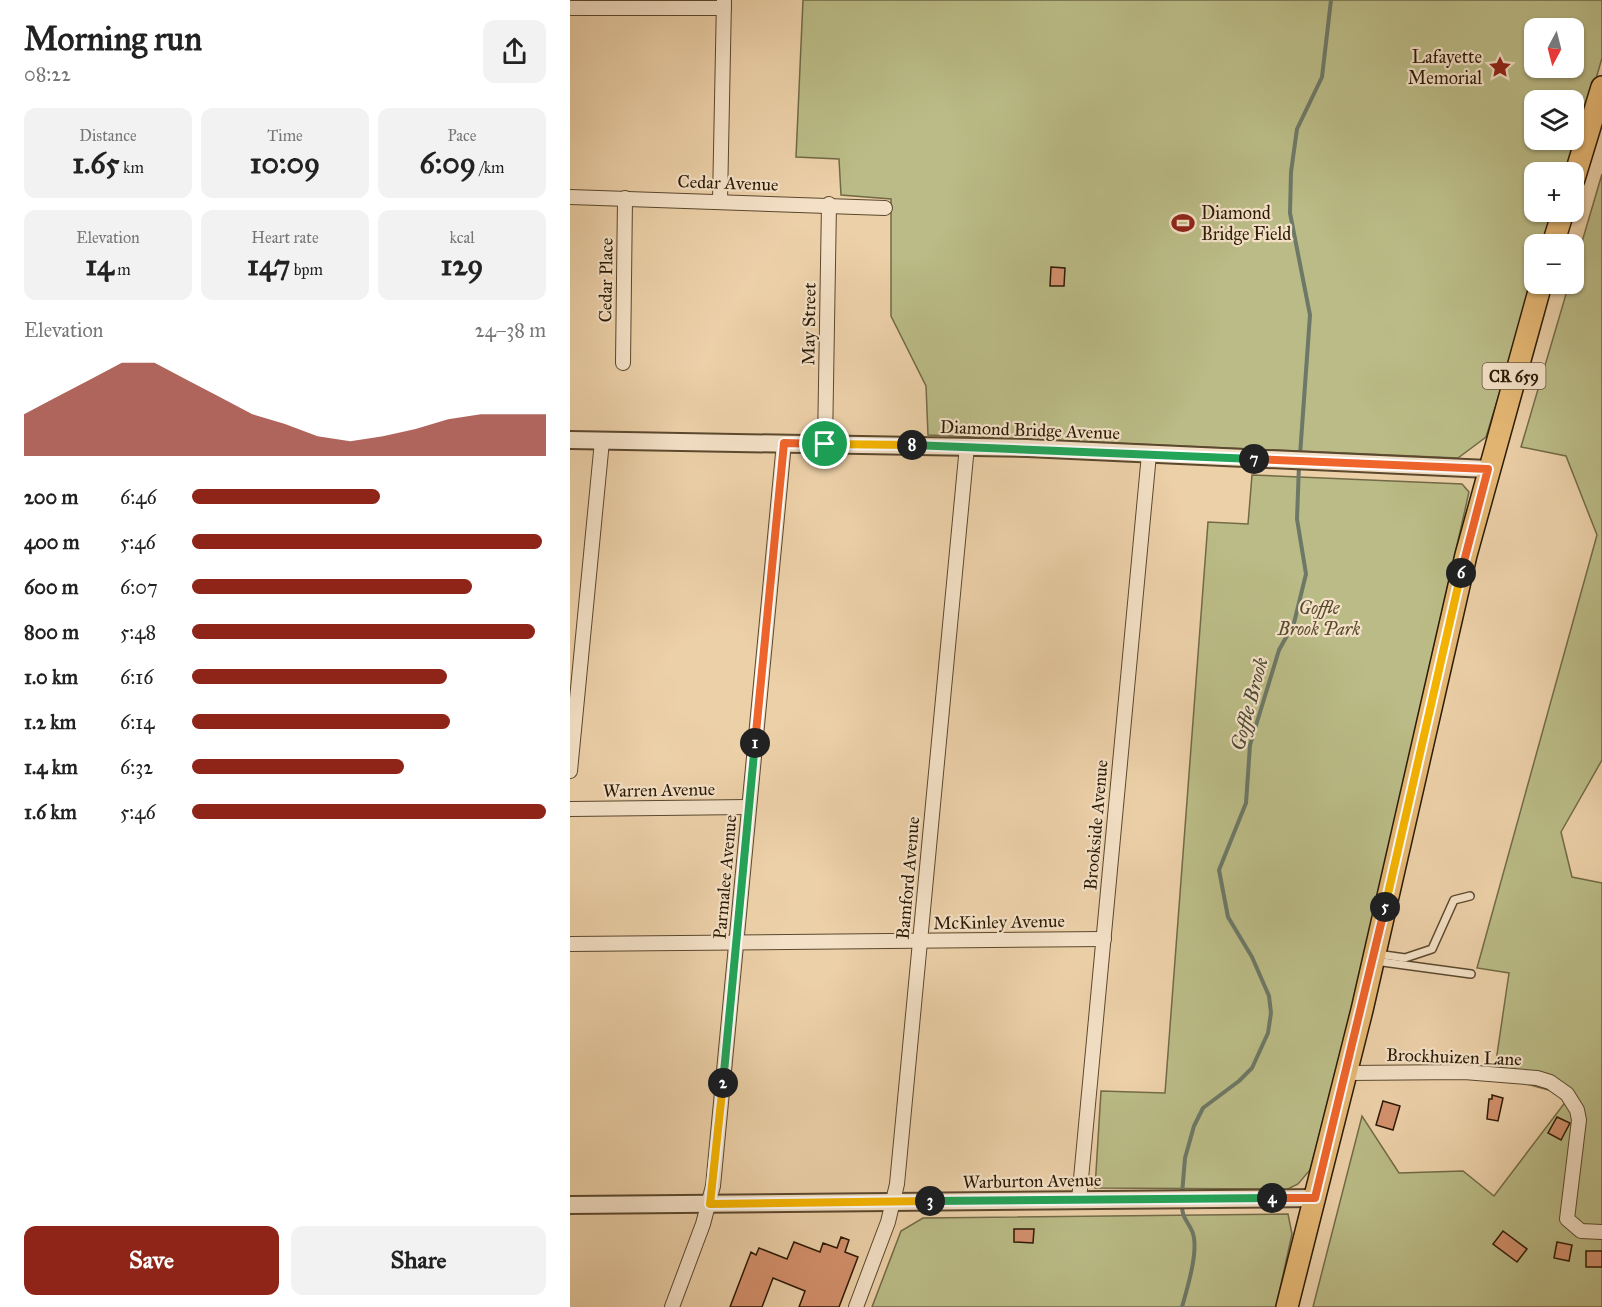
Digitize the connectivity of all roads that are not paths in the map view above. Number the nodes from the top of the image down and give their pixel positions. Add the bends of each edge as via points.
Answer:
1 (724, 4) edge
2 (570, 8) edge
3 (1602, 87) edge
4 (1579, 162) edge
5 (570, 197) edge
6 (625, 198) junction
7 (720, 201) junction
8 (829, 204) junction
9 (885, 208) dead end
10 (1538, 294) edge
11 (623, 363) dead end
12 (570, 440) edge
13 (602, 441) junction
14 (784, 443) junction
15 (825, 444) junction
16 (967, 446) junction
17 (1149, 454) junction
18 (1488, 469) junction
19 (570, 771) edge
20 (749, 807) junction
21 (570, 808) edge
22 (1470, 896) dead end
23 (1104, 939) junction
24 (920, 940) junction
25 (736, 942) junction
26 (570, 944) edge
27 (1374, 958) junction
28 (1471, 974) dead end
29 (1347, 1073) junction
30 (1315, 1198) junction
31 (1079, 1200) junction
32 (894, 1202) junction
33 (710, 1204) junction
34 (570, 1205) edge
35 (1602, 1232) edge
36 (672, 1307) edge
37 (856, 1307) edge
38 (1287, 1307) edge

1 - 2 street
1 - 7 street
3 - 4 main road
5 - 6 street, Cedar Avenue
6 - 7 street, Cedar Avenue
6 - 11 street, Cedar Place
7 - 8 street, Cedar Avenue
8 - 9 street, Cedar Avenue
8 - 15 street, May Street
10 - 18 main road, CR 659
12 - 13 street, Diamond Bridge Avenue
13 - 14 street, Diamond Bridge Avenue
13 - 19 street
14 - 15 street, Diamond Bridge Avenue
14 - 20 street, Parmalee Avenue
15 - 16 street, Diamond Bridge Avenue
16 - 17 street, Diamond Bridge Avenue
16 - 24 street, Bamford Avenue
17 - 18 street, Diamond Bridge Avenue
17 - 23 street, Brookside Avenue
18 - 27 main road, CR 659
20 - 21 street, Warren Avenue
20 - 25 street, Parmalee Avenue
22 - 27 lane via 1454,900 1432,949 1405,958
23 - 24 street, McKinley Avenue
23 - 31 street, Brookside Avenue
24 - 25 street, McKinley Avenue
24 - 32 street, Bamford Avenue
25 - 26 street, McKinley Avenue
25 - 33 street, Parmalee Avenue
27 - 28 lane
27 - 29 main road, CR 659
29 - 30 main road, CR 659
29 - 35 street, Brockhuizen Lane via 1464,1072 1550,1082 1573,1100 1577,1110 1567,1219 1581,1231
30 - 31 street, Warburton Avenue
30 - 38 main road, CR 659
31 - 32 street, Warburton Avenue
32 - 33 street, Warburton Avenue
32 - 37 street, Bamford Avenue
33 - 34 street, Warburton Avenue
33 - 36 street, Parmalee Avenue

